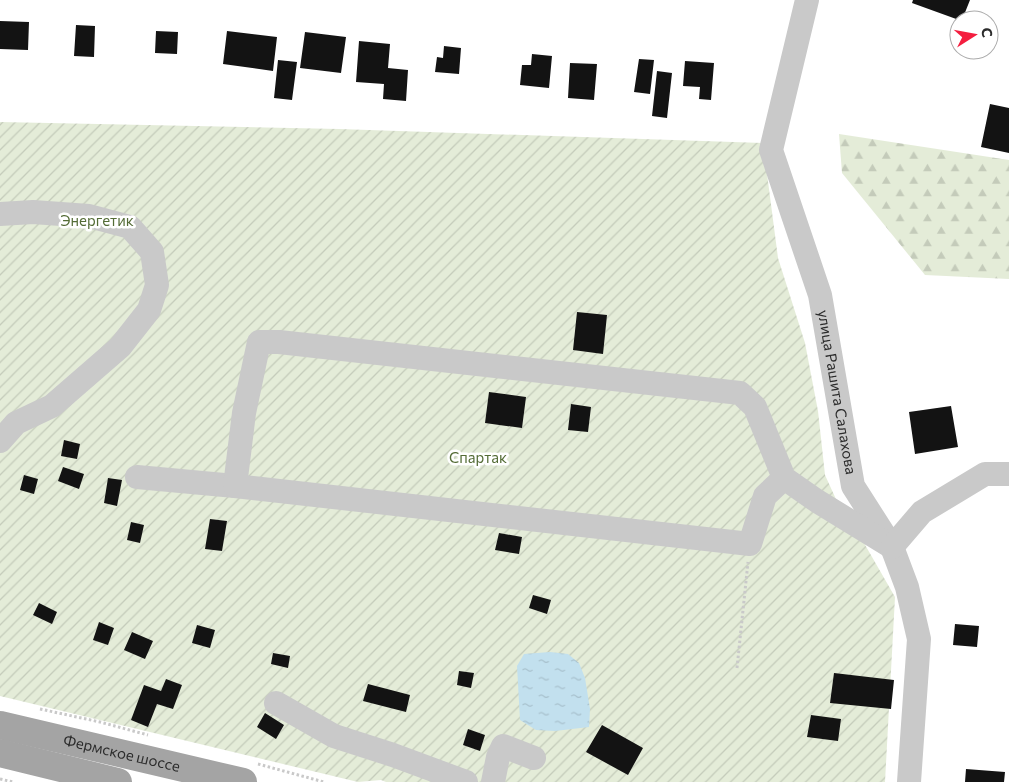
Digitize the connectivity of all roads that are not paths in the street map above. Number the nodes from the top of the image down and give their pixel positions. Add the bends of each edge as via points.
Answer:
1 (807, 0) edge
2 (0, 214) edge
3 (0, 441) edge
4 (1009, 474) edge
5 (137, 477) dead end
6 (784, 478) junction
7 (235, 486) junction
8 (892, 547) junction
9 (276, 703) dead end
10 (0, 725) edge
11 (0, 753) edge
12 (534, 758) dead end
13 (118, 782) edge
14 (243, 782) edge
15 (466, 782) edge
16 (493, 782) edge
17 (909, 782) edge

1 - 8 street, улица Рашита Салахова via 771,150 820,295 853,486
2 - 3 street via 33,212 89,216 130,227 152,252 157,285 149,310 120,347 52,406 16,423
4 - 8 street via 985,474 922,512
5 - 7 street
6 - 7 street via 765,496 750,544
6 - 7 street via 755,407 740,393 259,342 244,413
6 - 8 street
8 - 17 street, улица Рашита Салахова via 907,587 919,639
9 - 15 street via 334,736
10 - 14 main road, Фермское шоссе
11 - 13 main road, Фермское шоссе
12 - 16 street via 503,746

